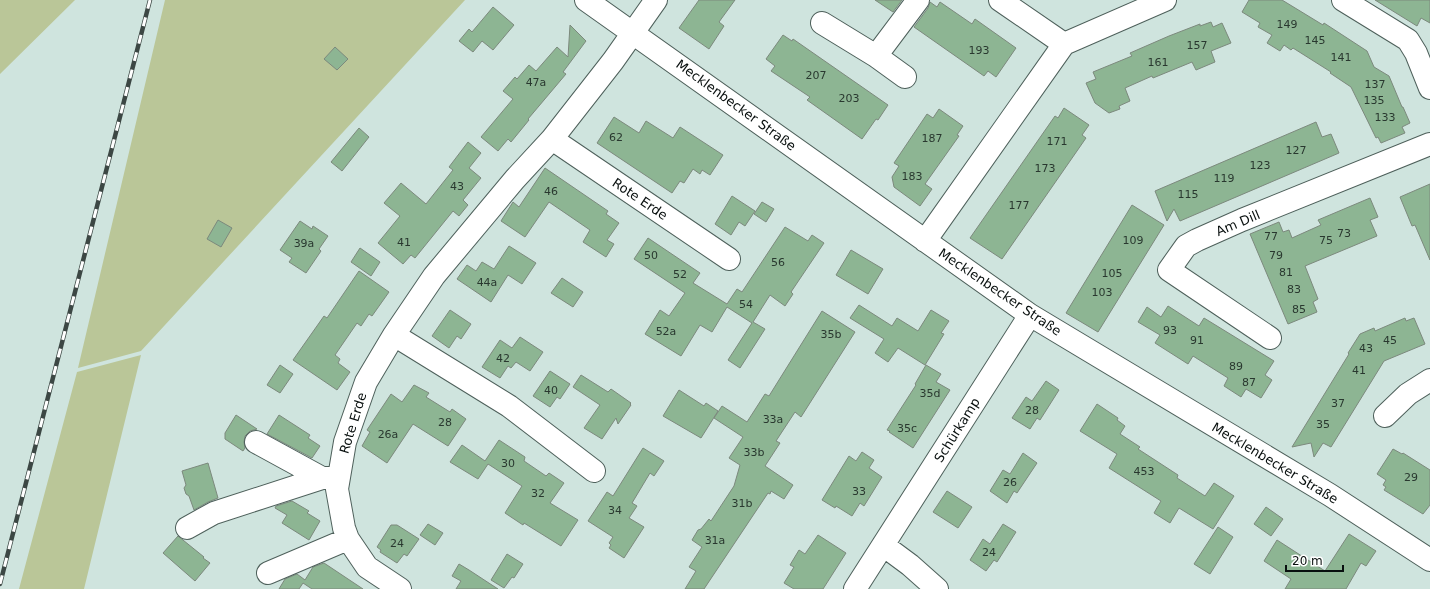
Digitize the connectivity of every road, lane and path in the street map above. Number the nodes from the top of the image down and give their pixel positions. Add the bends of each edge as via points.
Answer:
1 (586, 0) edge
2 (656, 0) edge
3 (918, 0) edge
4 (1000, 0) edge
5 (1165, 0) edge
6 (1343, 0) edge
7 (822, 23) dead end
8 (633, 32) junction
9 (1064, 44) junction
10 (1423, 50) edge
11 (876, 56) junction
12 (905, 77) dead end
13 (1430, 88) edge
14 (552, 139) junction
15 (1430, 144) edge
16 (925, 241) junction
17 (729, 259) dead end
18 (1030, 315) junction
19 (394, 335) junction
20 (1270, 338) dead end
21 (1430, 380) edge
22 (1385, 416) dead end
23 (256, 442) dead end
24 (594, 471) dead end
25 (330, 478) junction
26 (187, 528) dead end
27 (348, 538) junction
28 (883, 545) junction
29 (1430, 560) edge
30 (268, 573) dead end
31 (400, 589) edge
32 (856, 589) edge
33 (937, 589) edge

1 - 8 street, Mecklenbecker Straße
2 - 8 street
3 - 11 street
4 - 9 street
5 - 9 street
6 - 10 street
7 - 11 street
8 - 14 street, Rote Erde
8 - 16 street, Mecklenbecker Straße
9 - 16 street
10 - 13 street
11 - 12 street
14 - 17 street, Rote Erde
14 - 19 street, Rote Erde via 434,276
15 - 20 street, Am Dill via 1242,220 1186,246 1169,270
16 - 18 street, Mecklenbecker Straße
18 - 28 street, Schürkamp
18 - 29 street, Mecklenbecker Straße via 1330,495
19 - 24 street via 509,406
19 - 25 street, Rote Erde via 366,382
21 - 22 street via 1408,394
23 - 25 street
25 - 26 street via 214,513
25 - 27 street, Rote Erde via 337,489
27 - 30 street
27 - 31 street, Rote Erde via 367,567
28 - 32 street, Schürkamp
28 - 33 street

